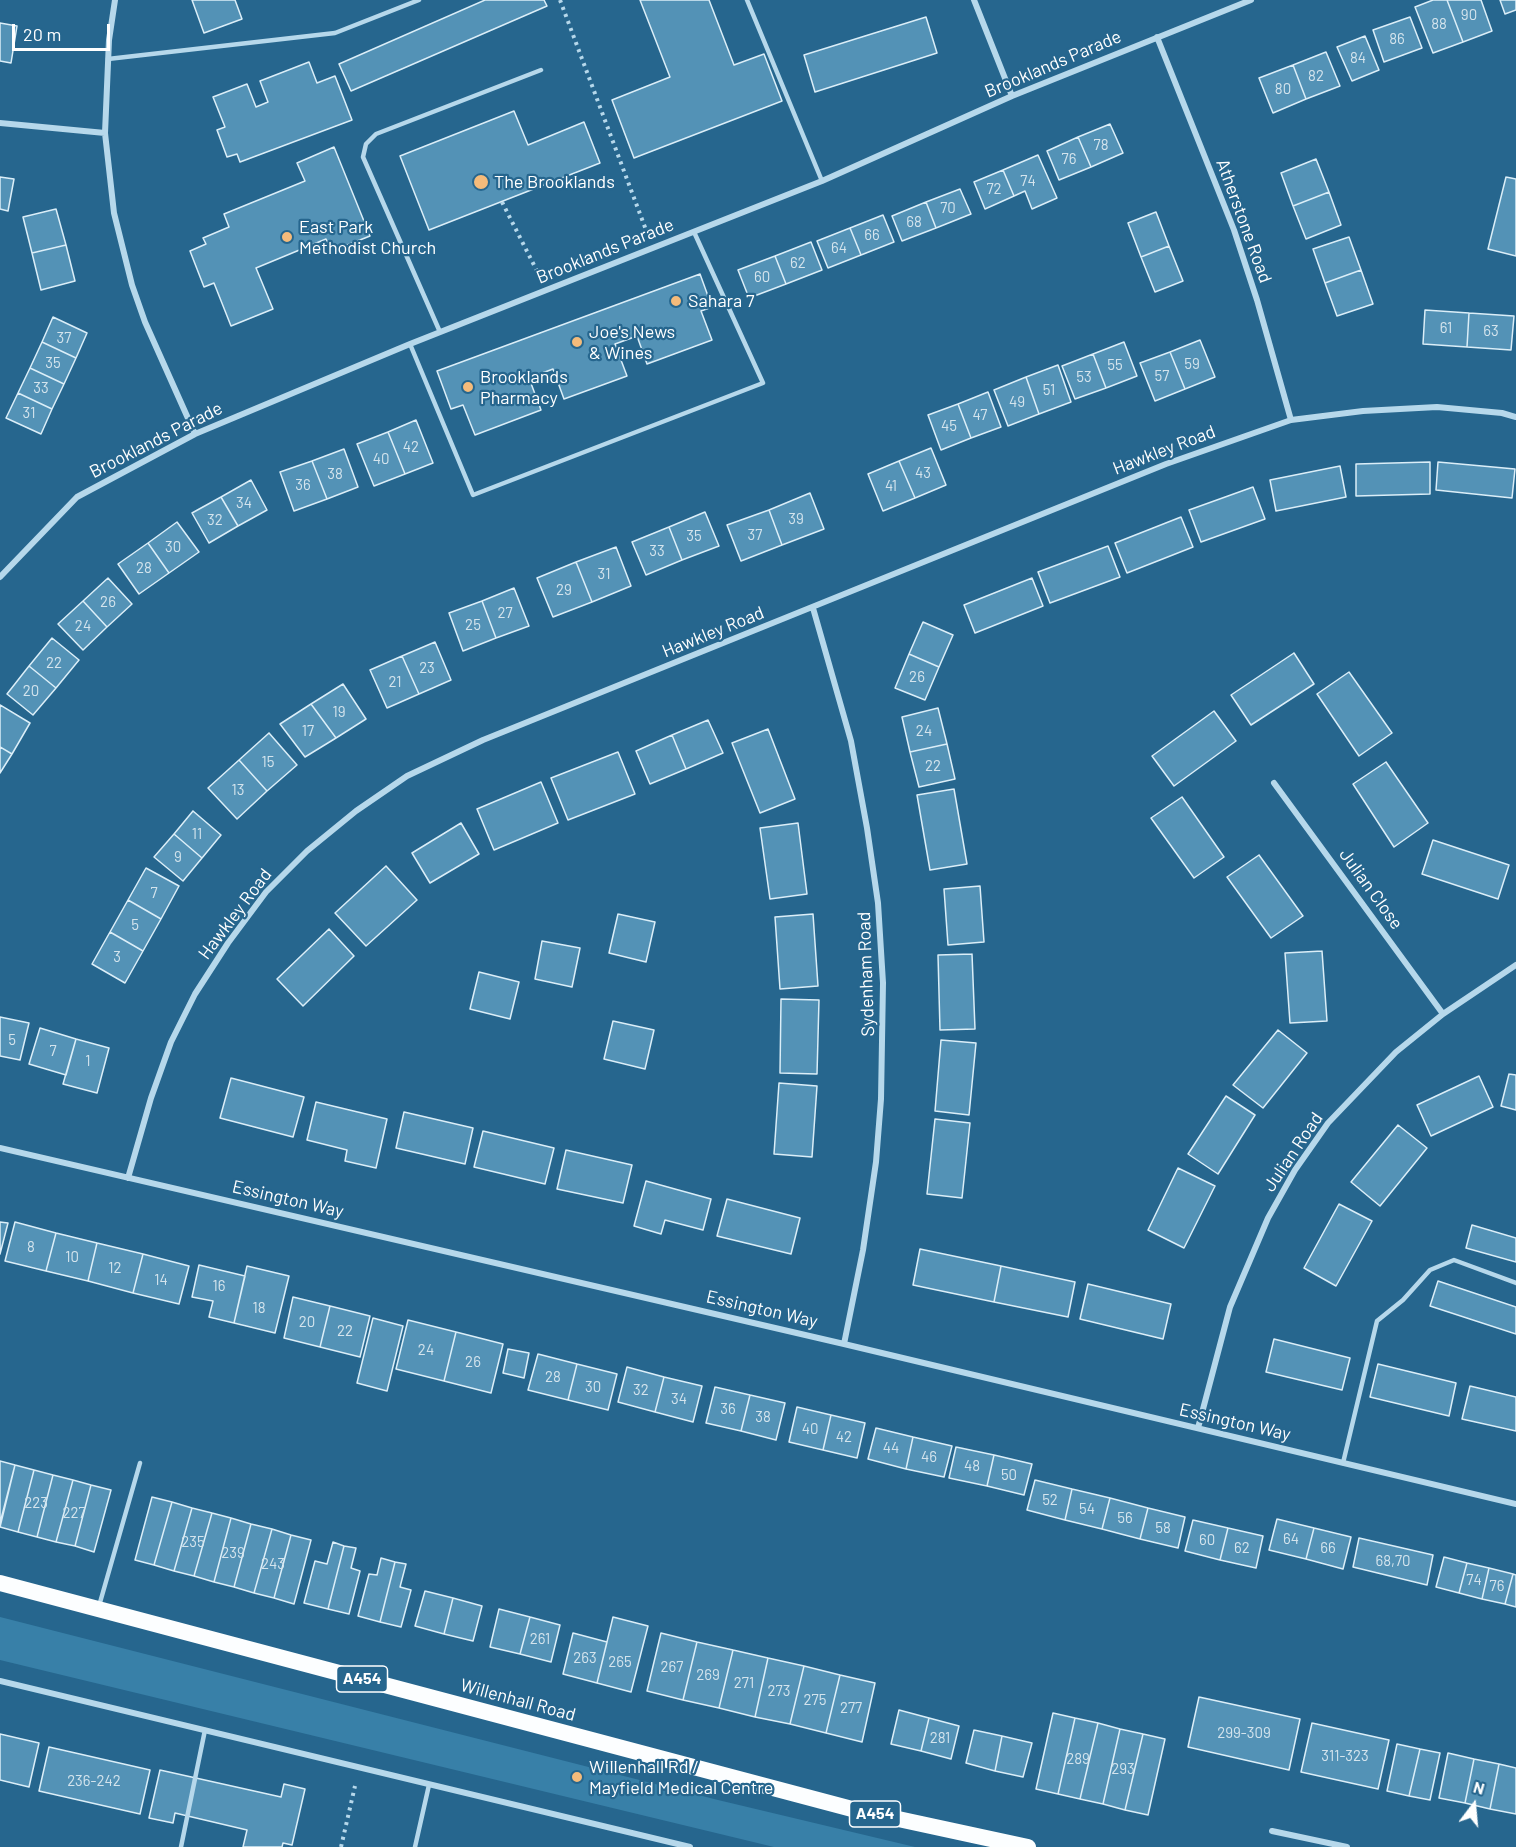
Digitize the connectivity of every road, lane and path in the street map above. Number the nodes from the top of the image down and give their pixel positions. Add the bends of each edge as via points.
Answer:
1 (115, 0) edge
2 (419, 0) edge
3 (560, 0) edge
4 (747, 0) edge
5 (974, 0) edge
6 (1251, 0) edge
7 (1157, 37) junction
8 (108, 59) junction
9 (541, 70) dead end
10 (1012, 96) junction
11 (0, 123) edge
12 (105, 133) junction
13 (822, 181) junction
14 (502, 202) dead end
15 (694, 232) junction
16 (653, 248) junction
17 (546, 290) junction
18 (440, 332) junction
19 (410, 344) junction
20 (1516, 417) edge
21 (1291, 420) junction
22 (195, 434) junction
23 (0, 577) edge
24 (813, 608) junction
25 (1274, 783) dead end
26 (1516, 964) edge
27 (1443, 1014) junction
28 (0, 1148) edge
29 (128, 1178) junction
30 (1516, 1283) edge
31 (844, 1344) junction
32 (1198, 1428) junction
33 (140, 1463) dead end
34 (1344, 1463) junction
35 (1516, 1504) edge
36 (0, 1583) edge
37 (99, 1609) junction
38 (0, 1681) edge
39 (205, 1730) junction
40 (359, 1768) junction
41 (429, 1785) junction
42 (1272, 1831) dead end
43 (181, 1847) edge
44 (341, 1847) edge
45 (415, 1847) edge
46 (690, 1847) edge
47 (1028, 1847) edge
48 (1347, 1847) edge

1 - 8 street
2 - 8 lane via 335,33
3 - 16 path
4 - 13 lane
5 - 10 street
6 - 7 street, Brooklands Parade
7 - 10 street, Brooklands Parade
7 - 21 street, Atherstone Road via 1234,230
8 - 12 street
9 - 18 lane via 376,134 366,144 363,157
10 - 13 street, Brooklands Parade
11 - 12 street
12 - 22 street via 114,213 132,285
13 - 15 street, Brooklands Parade
14 - 17 path
15 - 16 street, Brooklands Parade
15 - 19 lane via 763,383 473,495
16 - 17 street, Brooklands Parade
17 - 18 street, Brooklands Parade
18 - 19 street, Brooklands Parade
19 - 22 street, Brooklands Parade
20 - 21 street, Hawkley Road via 1437,407
21 - 24 street, Hawkley Road via 1166,464
22 - 23 street, Brooklands Parade via 77,497
24 - 29 street, Hawkley Road via 483,740 407,776 307,851 266,892 195,994 171,1042
24 - 31 street, Sydenham Road via 851,741 878,903 883,983 883,1066 876,1162
25 - 27 street, Julian Close
26 - 27 street, Julian Road
27 - 32 street, Julian Road via 1396,1052 1362,1087 1328,1123 1295,1170 1268,1218 1230,1307
28 - 29 street, Essington Way
29 - 31 street, Essington Way
30 - 34 lane via 1454,1260 1430,1270 1377,1321
31 - 32 street, Essington Way
32 - 34 street, Essington Way
33 - 37 lane
34 - 35 street, Essington Way
36 - 37 highway, Willenhall Road / A454
37 - 47 highway, Willenhall Road / A454 via 852,1809
38 - 39 street
39 - 40 street
39 - 43 lane
40 - 41 street
40 - 44 path
41 - 45 lane
41 - 46 street
42 - 48 street

